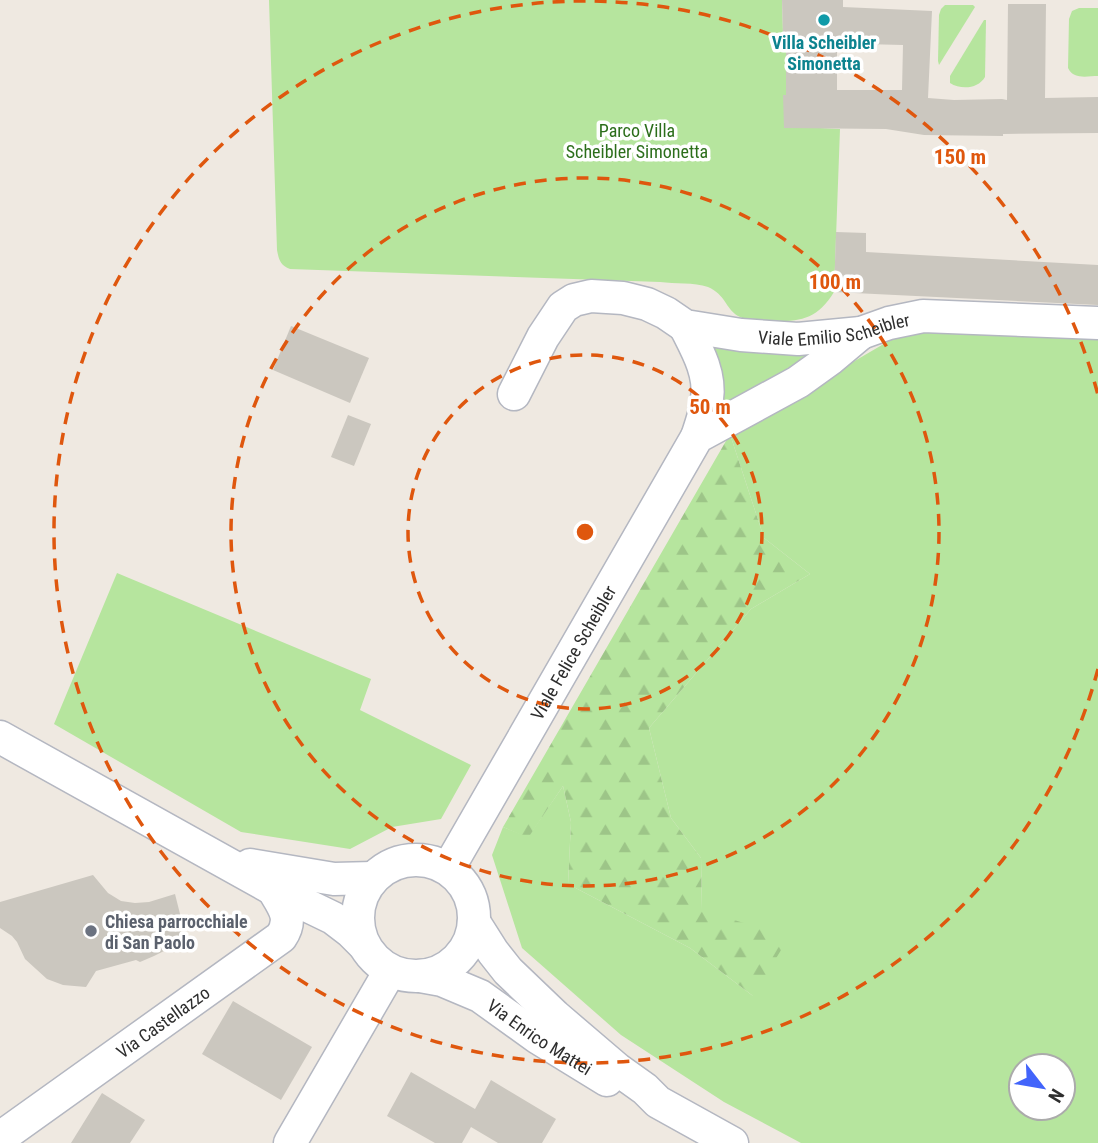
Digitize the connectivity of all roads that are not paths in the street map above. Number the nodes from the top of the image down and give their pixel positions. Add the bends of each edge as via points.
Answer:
1 (1098, 323) edge
2 (685, 326) junction
3 (861, 333) junction
4 (514, 394) dead end
5 (697, 437) junction
6 (0, 737) edge
7 (222, 861) junction
8 (448, 869) junction
9 (373, 878) junction
10 (273, 889) junction
11 (474, 922) junction
12 (364, 945) junction
13 (405, 974) junction
14 (658, 1102) junction
15 (0, 1138) edge
16 (290, 1143) edge
17 (732, 1143) edge

1 - 3 street, Viale Emilio Scheibler via 923,316
2 - 3 street, Viale Emilio Scheibler via 798,339
2 - 4 street, Viale Emilio Scheibler via 647,304 623,298 574,300 563,307 542,337
2 - 5 street, Viale Felice Scheibler via 699,352 708,398
3 - 5 street via 798,382
5 - 8 street, Viale Felice Scheibler
6 - 7 street
7 - 9 street via 325,878
7 - 10 street
8 - 9 street via 409,860 383,868
8 - 11 street via 469,892
9 - 12 street via 358,911
10 - 12 street via 333,918
10 - 15 street, Via Castellazzo via 287,915 281,937
11 - 13 street via 471,938 454,963 445,969
11 - 14 street, Via Enrico Mattei via 508,971
12 - 13 street via 374,959
13 - 14 street, Via Enrico Mattei via 442,980 480,996 609,1082
13 - 16 street
14 - 17 street, Via Enrico Mattei

